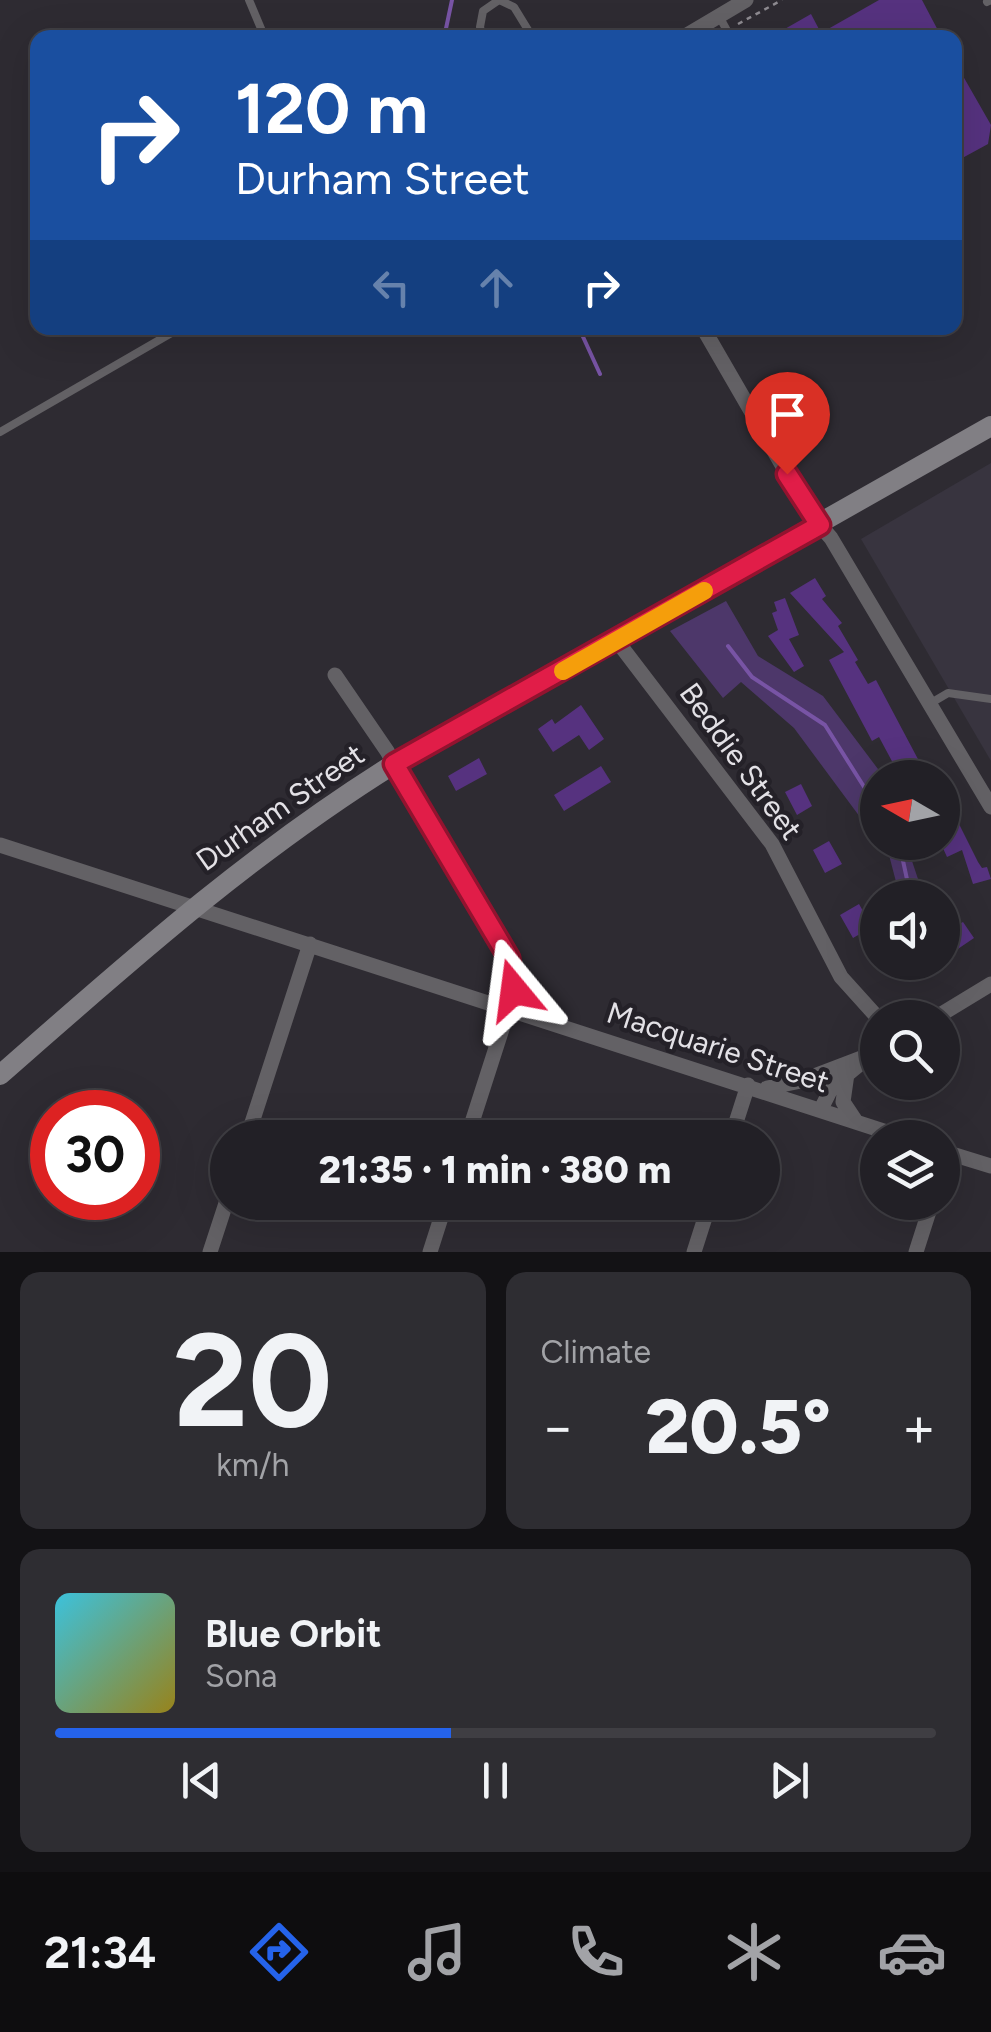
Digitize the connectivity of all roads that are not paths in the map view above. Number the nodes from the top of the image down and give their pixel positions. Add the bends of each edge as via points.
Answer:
1 (249, 0) edge
2 (746, 0) edge
3 (726, 28) edge
4 (262, 30) edge
5 (481, 30) edge
6 (528, 30) edge
7 (168, 335) edge
8 (706, 335) edge
9 (991, 426) edge
10 (0, 432) edge
11 (820, 525) junction
12 (617, 641) junction
13 (335, 676) dead end
14 (991, 698) edge
15 (931, 702) junction
16 (394, 764) junction
17 (991, 806) edge
18 (0, 845) edge
19 (193, 906) junction
20 (310, 944) junction
21 (991, 984) edge
22 (862, 1000) edge
23 (960, 1003) edge
24 (509, 1008) junction
25 (860, 1059) edge
26 (860, 1065) edge
27 (824, 1073) junction
28 (848, 1074) junction
29 (0, 1075) edge
30 (752, 1087) junction
31 (814, 1107) junction
32 (253, 1120) edge
33 (473, 1120) edge
34 (738, 1120) edge
35 (856, 1121) junction
36 (860, 1122) edge
37 (960, 1156) edge
38 (991, 1166) edge
39 (220, 1220) edge
40 (440, 1220) edge
41 (704, 1220) edge
42 (926, 1220) edge
43 (210, 1252) edge
44 (430, 1252) edge
45 (694, 1252) edge
46 (916, 1252) edge

1 - 4 lane
2 - 3 street
5 - 6 lane via 482,11 499,0 514,7
7 - 10 lane
8 - 11 street
9 - 11 main road, Durham Street
11 - 12 main road, Durham Street
11 - 15 street
12 - 16 main road, Durham Street
12 - 22 street, Beddie Street via 772,844 841,977
13 - 16 street
14 - 15 lane via 948,694
15 - 17 street
16 - 19 main road, Durham Street via 320,810
16 - 24 street via 509,958 515,984
18 - 19 street, Macquarie Street
19 - 20 street, Macquarie Street
19 - 29 main road, Durham Street
20 - 24 street, Macquarie Street
20 - 32 street
21 - 23 street
24 - 30 street, Macquarie Street
24 - 33 street
25 - 27 street
26 - 28 street
27 - 30 street via 787,1086
27 - 31 street via 814,1086
28 - 31 street
28 - 35 street via 842,1102
30 - 31 street, Macquarie Street
30 - 34 street
31 - 35 street, Macquarie Street
35 - 36 street, Macquarie Street
37 - 38 street
39 - 43 street
40 - 44 street
41 - 45 street
42 - 46 street

